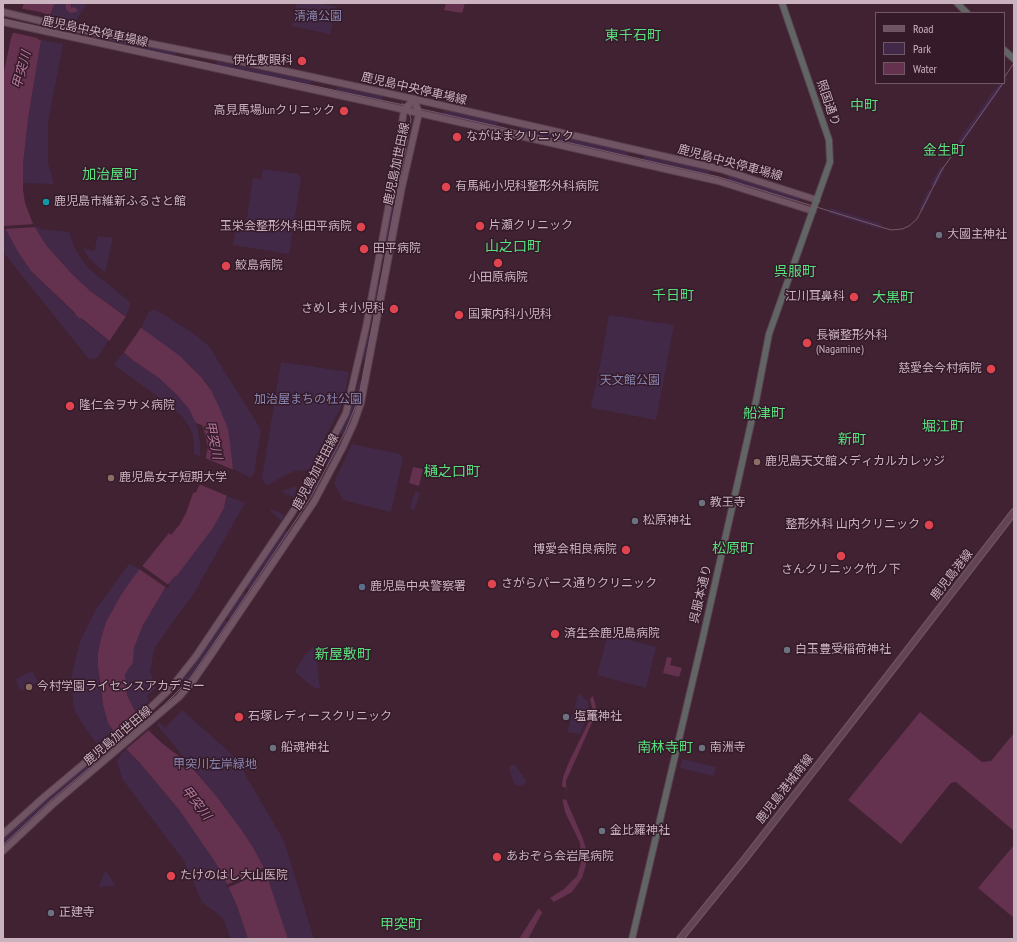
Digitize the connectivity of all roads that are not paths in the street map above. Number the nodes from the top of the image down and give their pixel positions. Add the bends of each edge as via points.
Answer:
1 (782, 3) edge
2 (957, 3) edge
3 (3, 12) edge
4 (966, 12) edge
5 (3, 22) edge
6 (1005, 51) edge
7 (1014, 59) edge
8 (414, 99) junction
9 (404, 110) junction
10 (419, 113) junction
11 (817, 200) junction
12 (813, 211) junction
13 (1014, 512) edge
14 (906, 652) joint
15 (3, 834) edge
16 (3, 851) edge
17 (632, 939) edge
18 (680, 939) edge

1 - 11 highway, 照国通り via 829,140 830,162
2 - 4 highway
3 - 8 main road, 鹿児島中央停車場線
5 - 9 main road, 鹿児島中央停車場線
6 - 7 highway
8 - 9 main road, 鹿児島加世田線
8 - 10 main road, 鹿児島加世田線
8 - 11 main road, 鹿児島中央停車場線 via 720,169
9 - 10 main road, 鹿児島中央停車場線
9 - 15 main road, 鹿児島加世田線 via 391,193 355,378 346,413 315,472 292,513 189,666 170,689
10 - 12 main road, 鹿児島中央停車場線 via 718,181
10 - 16 main road, 鹿児島加世田線 via 361,403 354,423 325,481 295,531 179,698 52,805
11 - 12 highway, 照国通り
12 - 17 highway, 呉服本通り via 769,334 701,645
13 - 14 main road, 鹿児島港線
14 - 18 main road, 鹿児島港城南線

